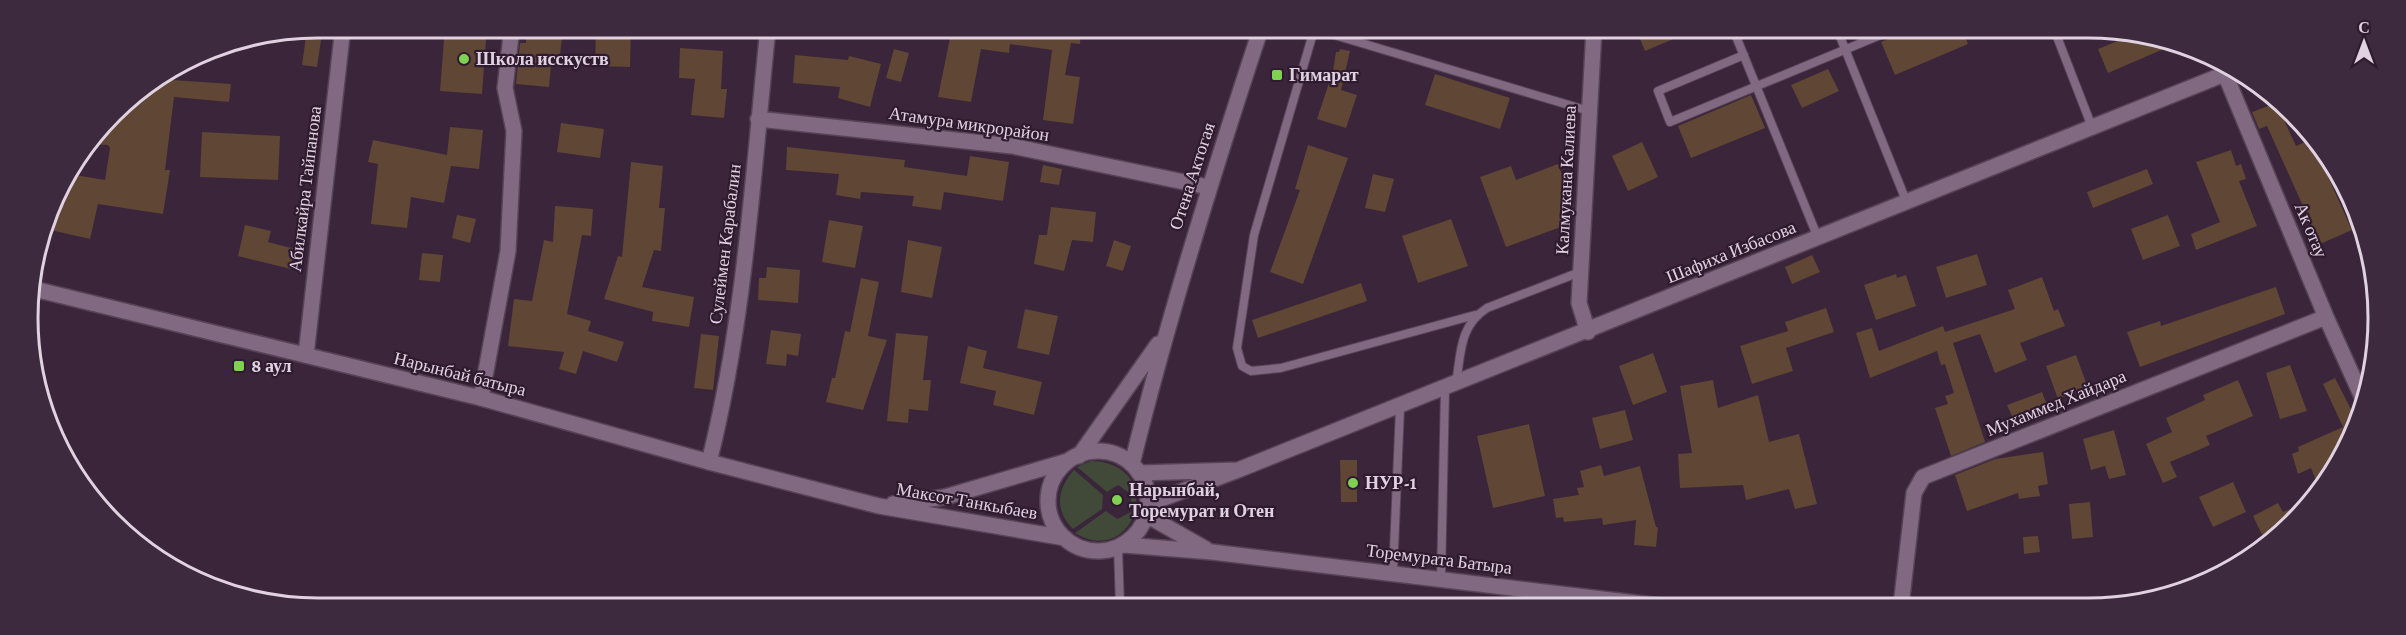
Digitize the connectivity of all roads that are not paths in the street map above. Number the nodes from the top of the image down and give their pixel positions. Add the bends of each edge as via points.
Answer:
1 (342, 38) edge
2 (511, 38) edge
3 (767, 38) edge
4 (1258, 38) edge
5 (1309, 38) edge
6 (1342, 38) edge
7 (1593, 38) edge
8 (1737, 38) edge
9 (1841, 38) edge
10 (1874, 38) edge
11 (2057, 38) edge
12 (1846, 50) junction
13 (1744, 55) junction
14 (2225, 73) edge
15 (2234, 79) edge
16 (1757, 87) junction
17 (1589, 111) junction
18 (758, 119) junction
19 (2092, 127) junction
20 (1208, 187) junction
21 (1907, 203) junction
22 (1818, 237) junction
23 (1581, 272) junction
24 (39, 290) edge
25 (1475, 315) junction
26 (2326, 317) junction
27 (1588, 332) junction
28 (1164, 336) junction
29 (306, 356) junction
30 (1450, 387) junction
31 (2359, 390) edge
32 (481, 398) junction
33 (1400, 408) junction
34 (1075, 458) junction
35 (709, 462) junction
36 (1135, 468) junction
37 (1238, 471) junction
38 (879, 506) junction
39 (1147, 510) junction
40 (1065, 538) junction
41 (1121, 546) junction
42 (1212, 552) junction
43 (1393, 573) junction
44 (1441, 579) junction
45 (1120, 598) edge
46 (1596, 598) edge
47 (1902, 598) edge

1 - 29 street, Абилкайра Тайпанова
2 - 32 street via 505,88 514,131 508,251
3 - 18 street, Сулеймен Карабалин
4 - 20 street, Отена Актогая
5 - 25 lane via 1254,235 1237,348 1242,366 1251,370 1281,368
6 - 17 lane
7 - 17 street, Калмукана Калиева
8 - 13 lane
9 - 12 lane
10 - 12 lane
11 - 19 lane
12 - 16 lane
12 - 21 lane
13 - 16 lane
13 - 16 lane via 1658,90 1670,122
14 - 19 street, Шафиха Избасова
15 - 26 street, Ак отау
16 - 22 lane
17 - 23 street, Калмукана Калиева
18 - 20 street, Атамура микрорайон via 1012,146
18 - 35 street, Сулеймен Карабалин via 727,388
19 - 21 street, Шафиха Избасова
20 - 28 street, Отена Актогая
21 - 22 street, Шафиха Избасова
22 - 27 street, Шафиха Избасова
23 - 25 lane
23 - 27 street, Калмукана Калиева via 1579,303
24 - 29 street, Нарынбай батыра
25 - 30 lane via 1468,323
26 - 31 street, Ак отау
26 - 47 street, Мухаммед Хайдара via 1923,477 1914,493
27 - 30 street, Шафиха Избасова
28 - 34 street, Отена Актогая
28 - 36 street, Отена Актогая
29 - 32 street, Нарынбай батыра
30 - 33 street, Шафиха Избасова
30 - 44 lane
32 - 35 street, Нарынбай батыра
33 - 37 street, Шафиха Избасова
33 - 43 lane
34 - 36 street via 1090,453 1112,454
34 - 38 street, Максот Танкыбаев via 945,497
34 - 40 street via 1055,477 1049,499 1053,520
35 - 38 street, Нарынбай батыра
36 - 37 street
36 - 39 street via 1148,493
37 - 39 street, Шафиха Избасова
38 - 40 street, Максот Танкыбаев
39 - 41 street via 1136,534
39 - 42 street
40 - 41 street via 1085,549 1102,551
41 - 42 street, Торемурата Батыра
41 - 45 lane
42 - 43 street, Торемурата Батыра
43 - 44 street, Торемурата Батыра
44 - 46 street, Торемурата Батыра

